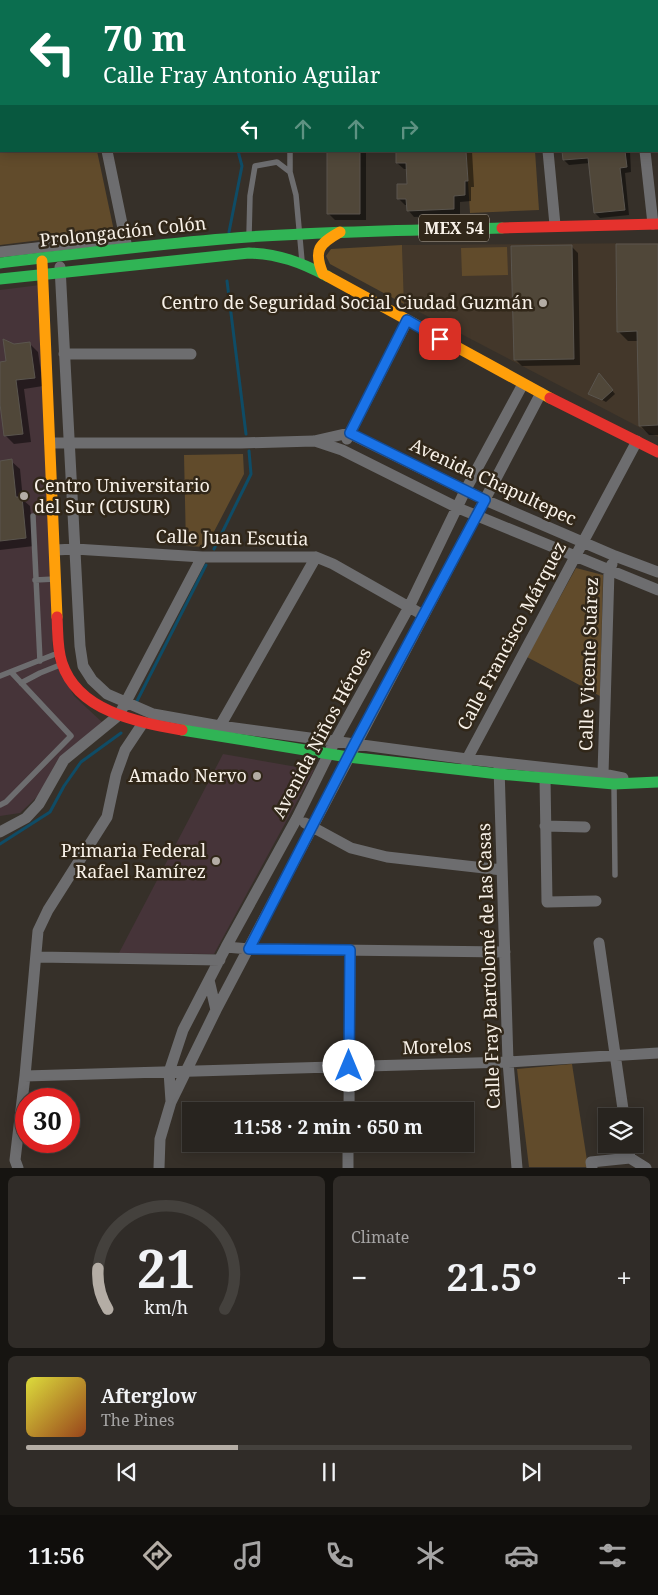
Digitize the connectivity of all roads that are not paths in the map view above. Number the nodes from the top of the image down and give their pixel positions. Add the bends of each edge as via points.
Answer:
1 (107, 152) edge
2 (290, 152) edge
3 (548, 152) edge
4 (645, 152) edge
5 (290, 172) junction
6 (656, 224) edge
7 (555, 225) junction
8 (341, 232) junction
9 (299, 234) junction
10 (249, 237) junction
11 (126, 242) junction
12 (0, 252) edge
13 (249, 253) junction
14 (60, 257) junction
15 (42, 258) junction
16 (0, 263) edge
17 (302, 263) junction
18 (129, 265) junction
19 (60, 272) junction
20 (43, 274) junction
21 (322, 274) junction
22 (0, 279) edge
23 (407, 320) junction
24 (64, 354) junction
25 (191, 354) dead end
26 (523, 384) junction
27 (541, 393) junction
28 (350, 433) junction
29 (314, 441) junction
30 (637, 441) junction
31 (68, 442) junction
32 (50, 443) junction
33 (342, 450) junction
34 (658, 452) edge
35 (465, 491) junction
36 (485, 500) junction
37 (458, 508) junction
38 (33, 516) dead end
39 (477, 517) junction
40 (582, 542) junction
41 (55, 550) junction
42 (75, 550) junction
43 (575, 556) junction
44 (615, 556) junction
45 (202, 557) junction
46 (316, 557) junction
47 (609, 571) junction
48 (658, 572) edge
49 (56, 579) junction
50 (35, 580) junction
51 (658, 590) edge
52 (409, 607) junction
53 (423, 615) junction
54 (60, 658) junction
55 (40, 661) junction
56 (12, 673) junction
57 (0, 676) edge
58 (22, 683) junction
59 (127, 703) junction
60 (120, 715) junction
61 (143, 722) junction
62 (219, 732) junction
63 (335, 741) junction
64 (355, 743) junction
65 (329, 753) junction
66 (348, 757) junction
67 (466, 765) junction
68 (499, 769) junction
69 (603, 774) junction
70 (545, 778) junction
71 (640, 782) junction
72 (658, 782) edge
73 (614, 784) junction
74 (0, 805) edge
75 (297, 818) junction
76 (545, 826) junction
77 (311, 827) junction
78 (585, 827) dead end
79 (0, 832) edge
80 (502, 870) junction
81 (616, 875) dead end
82 (596, 901) dead end
83 (599, 943) dead end
84 (226, 947) junction
85 (249, 949) junction
86 (350, 950) junction
87 (505, 952) junction
88 (37, 956) junction
89 (220, 960) junction
90 (209, 980) junction
91 (216, 1010) junction
92 (658, 1053) edge
93 (616, 1055) junction
94 (508, 1062) junction
95 (349, 1066) junction
96 (186, 1071) junction
97 (169, 1072) junction
98 (25, 1076) junction
99 (171, 1102) junction
100 (349, 1102) edge
101 (623, 1108) edge
102 (348, 1152) edge
103 (629, 1153) edge
104 (630, 1158) junction
105 (592, 1165) edge
106 (18, 1168) edge
107 (159, 1168) edge
108 (348, 1168) edge
109 (517, 1168) edge
110 (646, 1168) edge

1 - 11 street
2 - 5 lane
3 - 7 street
4 - 6 street
5 - 9 lane via 296,195
5 - 10 lane via 277,162 255,166
6 - 7 main road, MEX 54
7 - 8 main road, MEX 54
8 - 9 main road, MEX 54
8 - 21 main road via 324,241 318,249 316,257
9 - 10 main road, MEX 54
9 - 17 lane
10 - 11 main road, Prolongación Colón / MEX 54
10 - 13 lane
11 - 12 street, Prolongación Colón
11 - 14 main road, Prolongación Colón / MEX 54
11 - 18 street
13 - 17 main road, Prolongación Colón
13 - 18 main road, Prolongación Colón
14 - 15 main road, Prolongación Colón / MEX 54
14 - 19 street
15 - 16 main road, Prolongación Colón / MEX 54
15 - 20 main road
17 - 21 main road, Prolongación Colón
18 - 19 main road, Prolongación Colón
19 - 20 main road, Prolongación Colón
19 - 24 street
20 - 22 main road, Prolongación Colón
20 - 32 main road
21 - 23 main road, Prolongación Colón
23 - 26 main road, Prolongación Colón
23 - 28 street
24 - 25 street
24 - 31 street
26 - 27 main road, Prolongación Colón
26 - 35 street, Avenida Niños Héroes
27 - 30 main road, Prolongación Colón
27 - 36 street, Avenida Niños Héroes
28 - 29 street, Avenida Chapultepec
28 - 33 street
28 - 35 street, Avenida Chapultepec
29 - 31 street, Avenida Chapultepec
29 - 33 street, Avenida Chapultepec
30 - 34 main road, Prolongación Colón
30 - 40 street, Calle Francisco Márquez
31 - 32 street, Avenida Chapultepec
31 - 42 street
32 - 41 main road
33 - 37 street, Avenida Chapultepec
35 - 36 street, Avenida Chapultepec
35 - 37 street, Avenida Niños Héroes
36 - 39 street, Avenida Niños Héroes
36 - 40 street, Avenida Chapultepec
37 - 39 street, Avenida Chapultepec
37 - 52 street, Avenida Niños Héroes
38 - 50 lane
39 - 43 street, Avenida Chapultepec
39 - 53 street, Avenida Niños Héroes
40 - 43 street, Calle Francisco Márquez
40 - 44 street, Avenida Chapultepec
41 - 42 street, Calle Juan Escutia
41 - 49 main road
42 - 45 street, Calle Juan Escutia
42 - 59 street via 83,666 107,694
43 - 47 street, Avenida Chapultepec
43 - 67 street, Calle Francisco Márquez
44 - 47 street, Calle Vicente Suárez
44 - 48 street, Avenida Chapultepec
45 - 46 street, Calle Juan Escutia
45 - 59 street
46 - 52 street, Calle Juan Escutia
46 - 62 street
47 - 51 street, Avenida Chapultepec
47 - 69 street, Calle Vicente Suárez
49 - 50 lane
49 - 54 main road
50 - 55 lane
52 - 53 street, Calle Juan Escutia
52 - 63 street, Avenida Niños Héroes
53 - 64 street, Avenida Niños Héroes
54 - 55 lane
54 - 58 lane
54 - 60 main road via 69,679 80,691 99,706
55 - 56 lane
56 - 57 lane
56 - 58 lane
58 - 74 lane via 72,736
59 - 60 street
59 - 62 street via 153,714
60 - 61 main road
60 - 79 street via 64,760 39,804 26,818
61 - 62 main road
61 - 88 street via 122,758 107,817 38,931
62 - 63 street
62 - 65 main road
63 - 64 street
63 - 65 street, Avenida Niños Héroes
64 - 66 street, Avenida Niños Héroes
64 - 67 street
65 - 66 main road
65 - 75 street, Avenida Niños Héroes
66 - 67 main road
66 - 77 street, Avenida Niños Héroes
67 - 68 main road
68 - 69 street
68 - 70 main road
68 - 80 street, Calle Fray Bartolomé de las Casas
69 - 71 street
69 - 73 street
70 - 73 main road
70 - 76 street
71 - 72 main road
71 - 73 main road
73 - 81 lane
75 - 77 street
75 - 84 street, Avenida Niños Héroes
76 - 78 street
76 - 82 street via 547,902
77 - 80 street via 351,848 387,857
77 - 85 street, Avenida Niños Héroes
80 - 87 street, Calle Fray Bartolomé de las Casas
83 - 93 street
84 - 85 street
84 - 89 street, Avenida Niños Héroes
85 - 86 street
85 - 91 street, Avenida Niños Héroes
86 - 87 street
86 - 95 street
87 - 94 street, Calle Fray Bartolomé de las Casas
88 - 89 street
88 - 98 street
89 - 90 street, Avenida Niños Héroes
90 - 91 street
90 - 97 street, Avenida Niños Héroes via 183,1030
91 - 96 street, Avenida Niños Héroes
92 - 93 street, Morelos
93 - 94 street, Morelos
93 - 101 street
94 - 95 street, Morelos
94 - 109 street, Calle Fray Bartolomé de las Casas
95 - 96 street, Morelos
95 - 100 street
96 - 97 street, Morelos
96 - 99 street, Avenida Niños Héroes
97 - 98 street, Morelos
97 - 99 street, Avenida Niños Héroes
98 - 106 street via 15,1160
99 - 107 street, Avenida Niños Héroes via 160,1139
102 - 108 street
103 - 104 street
104 - 105 street
104 - 110 street

